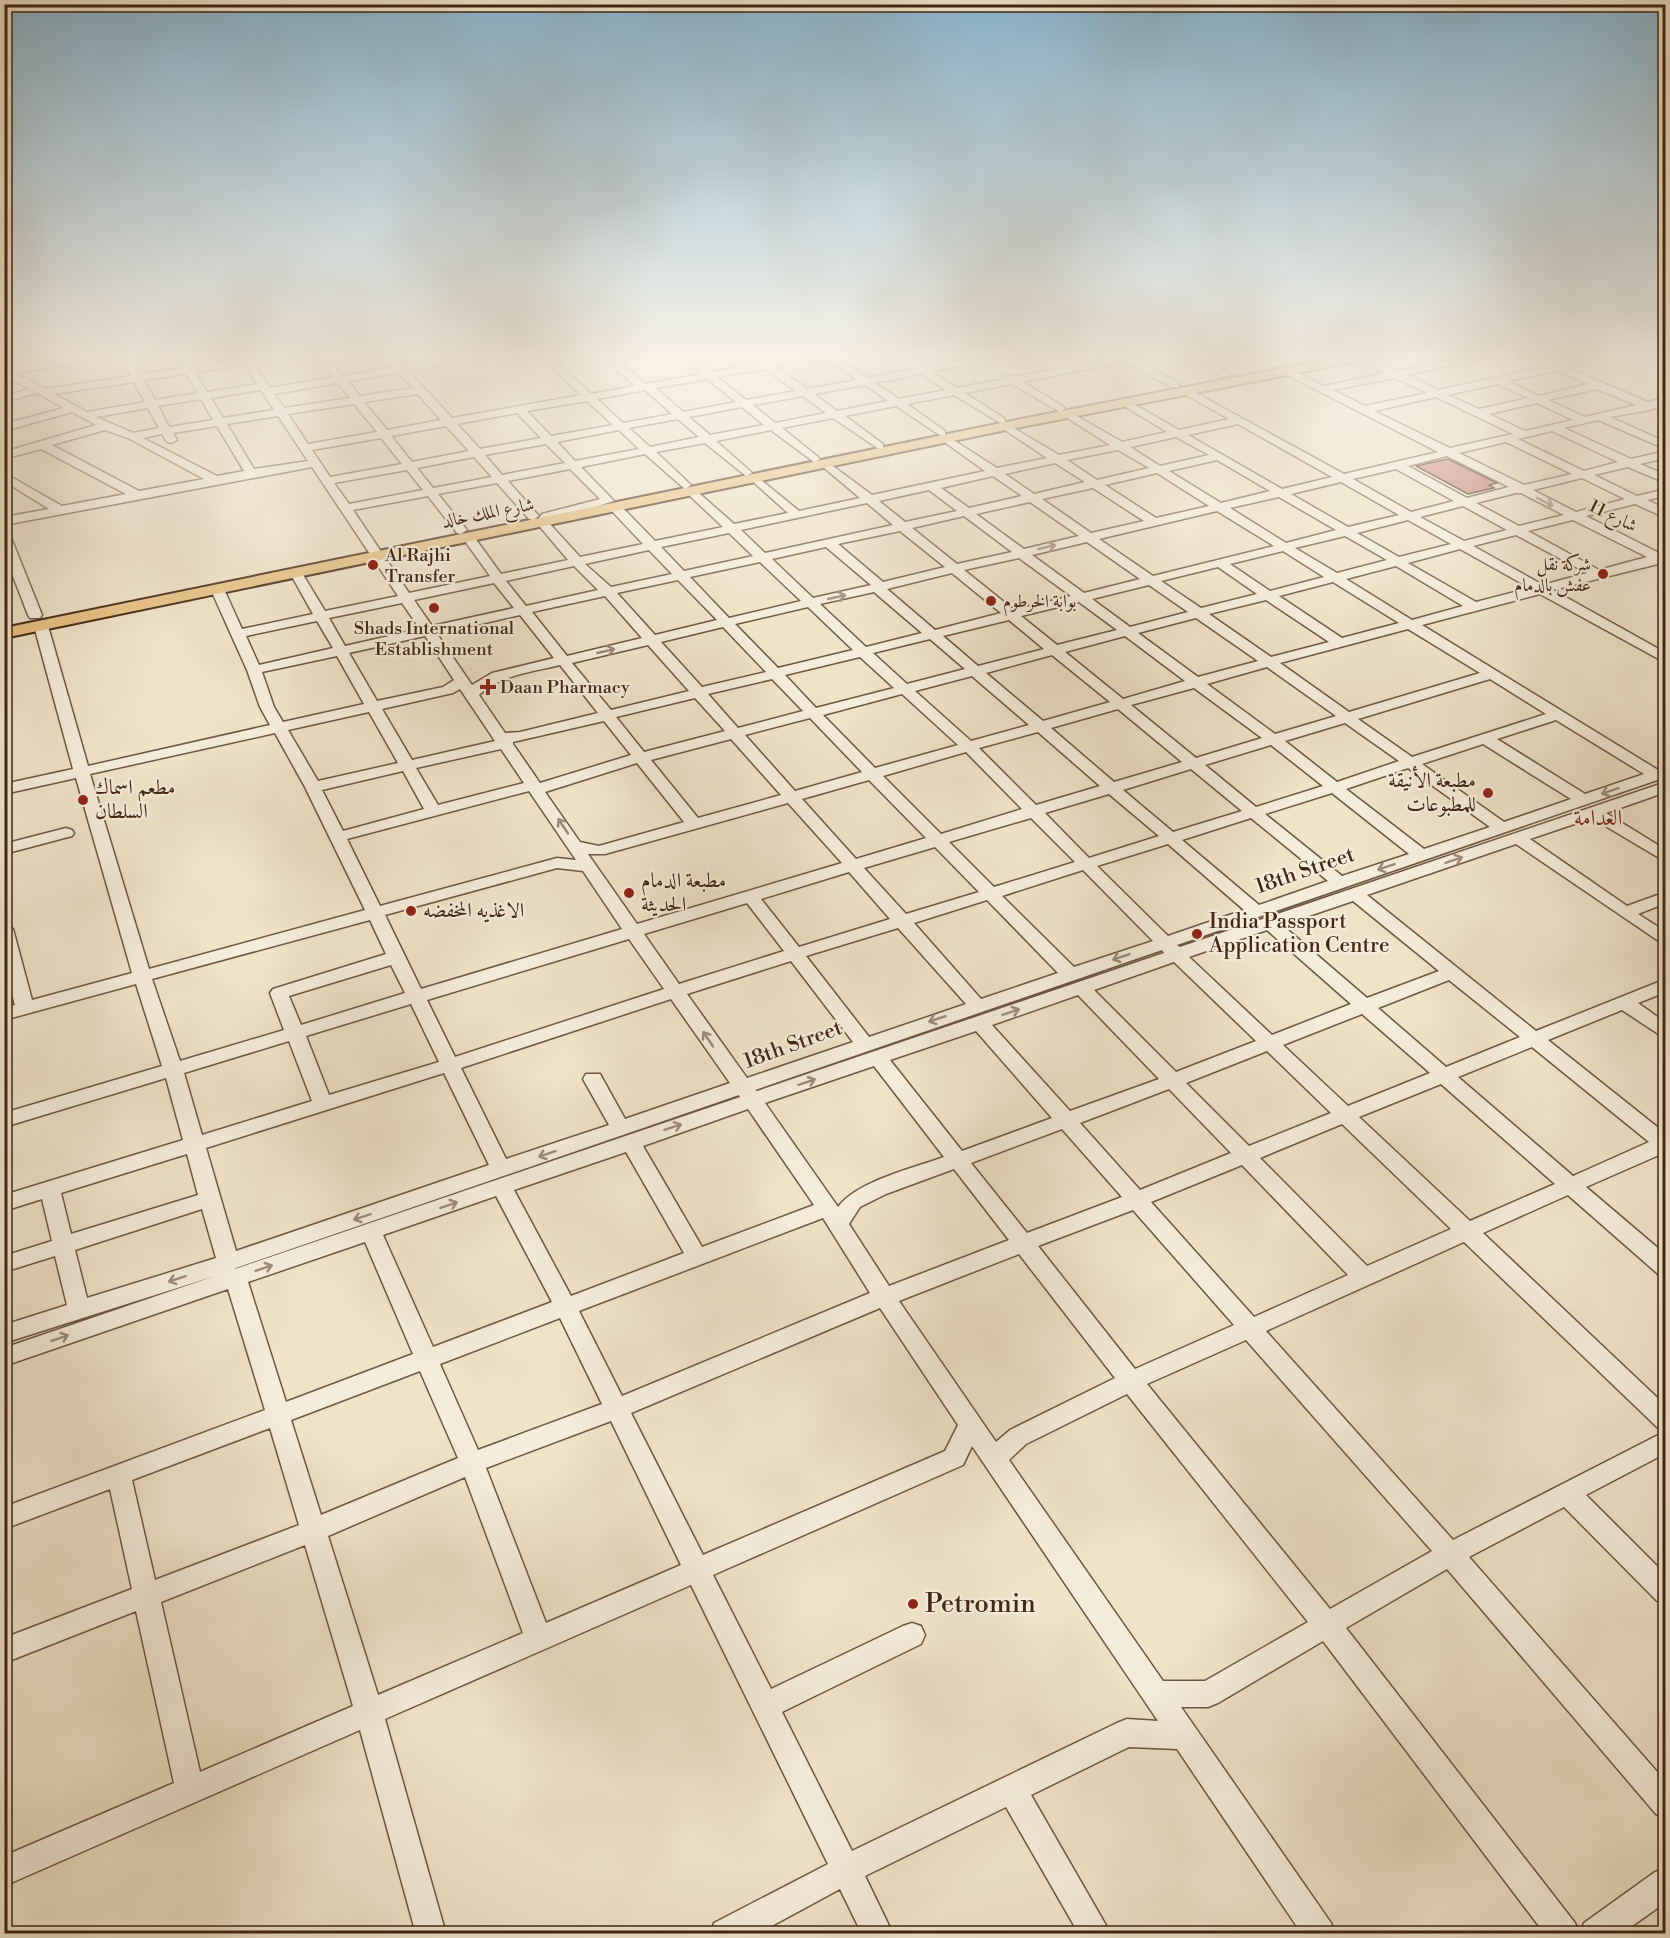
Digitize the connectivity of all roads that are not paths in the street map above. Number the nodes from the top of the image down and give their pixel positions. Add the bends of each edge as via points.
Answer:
1 (41, 445) edge
2 (43, 445) edge
3 (150, 445) edge
4 (174, 445) edge
5 (235, 445) edge
6 (303, 445) edge
7 (319, 445) edge
8 (395, 445) edge
9 (470, 445) edge
10 (525, 445) edge
11 (554, 445) edge
12 (642, 445) edge
13 (669, 445) edge
14 (715, 445) edge
15 (799, 445) edge
16 (883, 445) edge
17 (897, 445) edge
18 (958, 445) edge
19 (1038, 445) edge
20 (1117, 445) edge
21 (1119, 445) edge
22 (1200, 445) edge
23 (1281, 445) edge
24 (1436, 445) edge
25 (1472, 445) edge
26 (1522, 445) edge
27 (1591, 445) edge
28 (879, 446) joint
29 (305, 448) junction
30 (647, 450) junction
31 (1445, 450) junction
32 (477, 454) junction
33 (1665, 454) edge
34 (4, 456) edge
35 (1220, 456) junction
36 (1058, 459) junction
37 (820, 461) junction
38 (183, 463) junction
39 (315, 463) junction
40 (1629, 463) junction
41 (571, 465) junction
42 (1397, 465) junction
43 (411, 466) junction
44 (1157, 470) junction
45 (996, 472) junction
46 (251, 473) junction
47 (1582, 474) junction
48 (750, 475) junction
49 (4, 476) edge
50 (499, 478) junction
51 (1341, 478) junction
52 (215, 480) junction
53 (1665, 480) edge
54 (327, 481) junction
55 (1097, 483) junction
56 (931, 486) junction
57 (689, 488) junction
58 (1518, 489) junction
59 (432, 491) junction
60 (1665, 492) edge
61 (1280, 493) junction
62 (137, 495) junction
63 (1033, 498) junction
64 (870, 499) junction
65 (1636, 499) junction
66 (1465, 501) junction
67 (612, 504) junction
68 (1220, 507) junction
69 (346, 508) junction
70 (60, 510) junction
71 (966, 513) junction
72 (1665, 514) edge
73 (797, 515) junction
74 (1410, 516) junction
75 (1572, 516) junction
76 (538, 519) junction
77 (4, 521) edge
78 (1154, 522) junction
79 (903, 526) junction
80 (731, 529) junction
81 (1516, 529) junction
82 (1346, 532) junction
83 (464, 533) junction
84 (4, 535) edge
85 (1088, 537) junction
86 (828, 542) junction
87 (1461, 544) junction
88 (653, 546) junction
89 (1286, 547) junction
90 (375, 552) junction
91 (1022, 553) junction
92 (761, 556) junction
93 (1397, 560) junction
94 (1663, 560) edge
95 (577, 562) junction
96 (1220, 563) junction
97 (957, 568) junction
98 (296, 573) junction
99 (1596, 573) junction
100 (679, 575) junction
101 (1333, 578) junction
102 (498, 579) junction
103 (1152, 581) junction
104 (879, 587) junction
105 (1536, 589) junction
106 (218, 590) junction
107 (609, 592) junction
108 (1266, 594) junction
109 (407, 597) junction
110 (1082, 598) junction
111 (811, 603) junction
112 (1473, 606) junction
113 (525, 610) junction
114 (1195, 612) junction
115 (1014, 615) junction
116 (322, 616) junction
117 (38, 621) junction
118 (4, 622) edge
119 (726, 623) junction
120 (1412, 623) junction
121 (429, 631) junction
122 (1126, 631) junction
123 (4, 633) edge
124 (237, 634) junction
125 (935, 634) junction
126 (652, 640) junction
127 (1340, 643) junction
128 (1056, 650) junction
129 (340, 651) junction
130 (863, 652) junction
131 (1665, 659) edge
132 (564, 661) junction
133 (1269, 662) junction
134 (254, 670) junction
135 (975, 670) junction
136 (776, 674) junction
137 (1492, 674) junction
138 (1195, 684) junction
139 (467, 687) junction
140 (903, 689) junction
141 (698, 693) junction
142 (1122, 704) junction
143 (372, 708) junction
144 (814, 713) junction
145 (607, 715) junction
146 (1556, 715) junction
147 (1347, 718) junction
148 (1040, 726) junction
149 (281, 729) junction
150 (734, 734) junction
151 (1484, 738) junction
152 (504, 740) junction
153 (1275, 741) junction
154 (969, 747) junction
155 (639, 758) junction
156 (1407, 762) junction
157 (1195, 764) junction
158 (408, 765) junction
159 (81, 772) junction
160 (871, 773) junction
161 (1662, 778) edge
162 (313, 787) junction
163 (535, 787) junction
164 (1336, 787) junction
165 (4, 789) edge
166 (1113, 790) junction
167 (788, 797) junction
168 (1588, 806) junction
169 (434, 812) junction
170 (1036, 812) junction
171 (1251, 812) junction
172 (694, 824) junction
173 (1501, 827) junction
174 (66, 833) dead end
175 (1170, 836) junction
176 (337, 837) junction
177 (1518, 838) junction
178 (941, 841) junction
179 (576, 846) junction
180 (4, 849) edge
181 (1421, 855) junction
182 (1665, 857) edge
183 (1087, 863) junction
184 (590, 867) junction
185 (852, 867) junction
186 (1347, 888) junction
187 (992, 893) junction
188 (750, 896) junction
189 (1665, 897) edge
190 (1625, 913) junction
191 (374, 914) junction
192 (1263, 917) junction
193 (901, 921) junction
194 (4, 929) edge
195 (634, 932) junction
196 (1665, 941) edge
197 (1170, 948) junction
198 (796, 953) junction
199 (396, 957) junction
200 (1452, 972) junction
201 (142, 976) junction
202 (1076, 980) junction
203 (1665, 985) edge
204 (675, 992) junction
205 (416, 996) junction
206 (1624, 1002) junction
207 (1364, 1006) junction
208 (25, 1009) junction
209 (4, 1014) edge
210 (978, 1014) junction
211 (1665, 1033) edge
212 (293, 1034) junction
213 (1535, 1040) junction
214 (1269, 1042) junction
215 (871, 1051) junction
216 (450, 1065) junction
217 (173, 1069) junction
218 (1444, 1075) junction
219 (593, 1079) dead end
220 (1172, 1081) junction
221 (747, 1094) junction
222 (323, 1104) junction
223 (1343, 1114) junction
224 (1064, 1119) junction
225 (4, 1120) edge
226 (625, 1135) junction
227 (1665, 1144) edge
228 (193, 1146) junction
229 (1245, 1156) junction
230 (958, 1162) junction
231 (502, 1178) junction
232 (1569, 1184) junction
233 (50, 1190) junction
234 (209, 1199) junction
235 (1136, 1200) junction
236 (4, 1203) edge
237 (833, 1215) junction
238 (1467, 1231) junction
239 (371, 1232) junction
240 (1024, 1244) junction
241 (65, 1245) junction
242 (698, 1258) junction
243 (4, 1264) edge
244 (1665, 1268) edge
245 (232, 1270) junction
246 (1364, 1277) junction
247 (884, 1297) junction
248 (566, 1307) junction
249 (79, 1310) junction
250 (1251, 1328) junction
251 (4, 1335) edge
252 (4, 1357) edge
253 (427, 1360) junction
254 (1131, 1381) junction
255 (615, 1409) junction
256 (278, 1415) junction
257 (1665, 1421) edge
258 (972, 1424) junction
259 (1665, 1441) edge
260 (996, 1457) junction
261 (472, 1463) junction
262 (119, 1475) junction
263 (1567, 1493) junction
264 (4, 1518) edge
265 (312, 1531) junction
266 (1450, 1554) junction
267 (697, 1569) junction
268 (1665, 1593) edge
269 (146, 1595) junction
270 (1326, 1624) junction
271 (912, 1635) dead end
272 (538, 1638) junction
273 (4, 1651) edge
274 (1158, 1695) junction
275 (765, 1706) junction
276 (369, 1712) junction
277 (1186, 1736) junction
278 (1011, 1789) junction
279 (190, 1792) junction
280 (1665, 1804) edge
281 (848, 1869) junction
282 (4, 1871) edge
283 (1665, 1883) edge
284 (431, 1934) edge
285 (725, 1934) edge
286 (878, 1934) edge
287 (1096, 1934) edge
288 (1320, 1934) edge
289 (1563, 1934) edge
290 (1595, 1934) edge

1 - 34 street
2 - 62 street
3 - 38 street
4 - 38 street
5 - 46 street
6 - 29 street, 18th Street
7 - 29 street
8 - 43 street
9 - 32 street
10 - 32 street
11 - 41 street
12 - 30 street
13 - 30 street
14 - 48 street
15 - 37 street
16 - 28 main road, شارع الملك خالد
17 - 37 main road, شارع الملك خالد
18 - 45 street
19 - 36 street
20 - 36 street
21 - 44 street
22 - 35 street
23 - 51 street
24 - 31 street, شارع 11
25 - 31 street
26 - 47 street
27 - 40 street
28 - 37 main road, شارع الملك خالد
29 - 39 street, 18th Street
30 - 41 street
30 - 57 street
31 - 42 street via 1441,455
31 - 58 street, شارع 11
32 - 43 street
32 - 50 street
33 - 40 street
35 - 44 street
35 - 61 street
36 - 45 street
36 - 55 street
37 - 48 main road, شارع الملك خالد
37 - 64 street
38 - 52 street
39 - 46 street
39 - 54 street, 18th Street
40 - 47 street
40 - 53 street
41 - 50 street
41 - 67 street
42 - 51 street
42 - 66 street
43 - 54 street
43 - 59 street
44 - 55 street
44 - 68 street
45 - 56 street
45 - 63 street
46 - 52 street
47 - 58 street
47 - 65 street
48 - 57 main road, شارع الملك خالد
48 - 73 street
49 - 70 street
50 - 59 street
50 - 76 street
51 - 61 street
51 - 74 street
52 - 62 street
54 - 69 street, 18th Street
55 - 63 street
55 - 78 street
56 - 64 street
56 - 71 street
57 - 67 main road, شارع الملك خالد
57 - 80 street
58 - 66 street
58 -> 75 street, شارع 11
59 - 69 street
59 - 83 street
60 - 65 street
61 - 68 street
61 - 82 street
62 - 70 street
63 - 71 street
63 - 85 street
64 - 73 street
64 - 79 street
65 - 72 street
65 - 75 street
66 - 74 street
66 - 81 street
67 - 76 main road, شارع الملك خالد
67 - 88 street
68 - 78 street
68 - 89 street
69 - 90 street, 18th Street
70 - 77 street
71 - 79 street
71 - 91 street
73 - 80 street
74 - 82 street
74 - 87 street
75 - 81 street
75 - 94 street, شارع 11
76 - 83 main road, شارع الملك خالد
76 - 95 street
78 - 85 street
79 - 86 street
79 - 97 street
80 - 88 street
80 - 92 street
81 - 87 street
81 - 99 street
82 - 89 street
82 - 93 street
83 - 90 main road, شارع الملك خالد
83 - 102 street
84 - 117 street
91 -> 85 street
85 - 103 street
86 - 92 street
86 - 104 street
87 - 93 street
87 - 105 street
88 - 95 street
88 - 100 street
89 - 96 street
89 - 101 street
90 - 98 main road, شارع الملك خالد
90 - 109 street, 18th Street
90 - 117 main road, شارع الملك خالد
91 - 97 street
91 - 110 street
92 - 100 street
92 - 111 street
93 - 101 street
93 - 112 street
94 - 99 street
95 - 102 street
95 - 107 street
96 - 103 street
96 - 108 street
97 - 104 street
97 - 115 street
98 - 106 main road, شارع الملك خالد
98 - 116 street
99 - 105 street
100 - 107 street
100 - 119 street
101 - 108 street
101 - 120 street
102 - 109 street
102 - 113 street
103 - 110 street
103 - 114 street
111 -> 104 street
104 - 125 street
105 - 112 street
105 - 131 street
106 - 117 main road, شارع الملك خالد
106 - 124 street
107 - 113 street
107 - 126 street
108 - 114 street
108 - 127 street
109 - 116 street
109 - 121 street, 18th Street
110 - 115 street
110 - 122 street
111 - 119 street
111 - 130 street
112 - 120 street
113 - 121 street
113 - 132 street
114 - 122 street
114 - 133 street
115 - 125 street
115 - 128 street
116 - 124 street
116 - 129 street
117 - 118 main road, شارع الملك خالد
117 - 123 main road, شارع الملك خالد
117 - 159 street
119 - 126 street
119 - 136 street
120 - 127 street
120 - 137 street
121 - 129 street
121 - 139 street, 18th Street
122 - 128 street
122 - 138 street
124 - 134 street
125 - 130 street
125 - 135 street
132 -> 126 street
126 - 141 street
127 - 133 street
128 - 135 street
128 - 142 street
129 - 134 street
129 - 143 street
130 - 136 street
130 - 140 street
132 - 139 street
132 - 145 street
133 - 138 street
133 - 147 street
134 - 149 street via 267,708
135 - 140 street
135 - 148 street
136 - 141 street
136 - 144 street
137 - 146 street
137 - 147 street
138 - 142 street
138 - 153 street
139 - 143 street
139 - 152 street, 18th Street
140 - 144 street
140 - 154 street
141 - 145 street
141 - 150 street
142 - 148 street
142 - 157 street
143 - 149 street
143 - 158 street
144 - 150 street
144 - 160 street
145 - 152 street
145 - 155 street
146 - 151 street
146 - 161 street
147 - 153 street
147 - 156 street
148 - 154 street
148 - 166 street
149 - 159 street
149 - 162 street
150 - 155 street
150 - 167 street
151 - 156 street
151 - 168 street
152 - 158 street
152 - 163 street, 18th Street
153 - 157 street
153 - 164 street
154 - 160 street
154 - 170 street
155 - 163 street
155 - 172 street
156 - 164 street
156 - 173 street
157 - 166 street
157 - 171 street
158 - 162 street
158 - 169 street
159 - 165 street
159 - 201 street
160 - 167 street
160 - 178 street
161 - 168 street
162 - 176 street
163 - 169 street
179 -> 163 street, 18th Street
164 - 171 street
164 - 181 street
166 - 170 street
166 - 175 street
167 - 172 street
167 - 185 street
168 - 173 street, 18th Street
168 - 177 street
168 - 182 street
169 - 176 street
170 - 178 street
170 - 183 street
171 - 175 street
171 - 186 street
172 - 179 street via 599,851
173 - 181 street, 18th Street
174 - 180 street
175 - 183 street
175 - 192 street
176 - 191 street
186 -> 177 street
177 - 190 street
178 - 185 street
178 - 187 street
179 - 184 street, 18th Street
181 -> 186 street, 18th Street
183 - 187 street
183 - 197 street
184 - 191 street via 557,863
184 - 195 street, 18th Street
185 - 188 street
185 - 193 street
186 - 192 street
186 - 200 street
187 - 193 street
187 - 202 street
188 - 195 street
188 - 198 street
189 - 190 street
190 - 196 street
191 - 199 street
191 - 201 street
192 - 197 street
192 - 207 street
193 - 198 street
193 - 210 street
194 - 208 street
195 - 204 street, 18th Street
195 - 205 street
197 - 202 street
197 - 214 street
198 - 204 street
198 - 215 street
199 - 205 street
199 - 212 street via 279,993
200 - 207 street
200 - 213 street
201 - 208 street
201 - 217 street
202 - 210 street
202 - 220 street
203 - 206 street
204 - 216 street
221 -> 204 street, 18th Street
205 - 212 street
205 - 216 street
206 - 211 street
206 - 213 street
207 - 214 street
207 - 218 street
208 - 209 street
210 - 215 street
210 - 224 street
212 - 217 street
212 - 222 street
213 - 218 street
213 - 227 street
214 - 220 street
214 - 223 street
215 - 221 street
215 - 230 street
216 - 222 street
216 - 231 street
217 - 225 street
217 - 228 street
218 - 223 street
218 - 232 street
219 - 226 street
220 - 224 street
220 - 229 street
221 - 226 street
221 - 237 street, 18th Street
222 - 228 street
223 - 229 street
223 - 238 street
224 - 230 street
224 - 235 street
226 - 231 street
226 - 242 street
227 - 232 street
228 - 233 street
228 - 234 street
229 - 235 street
229 - 246 street
230 - 237 street via 879,1189
230 - 240 street
239 -> 231 street
231 -> 245 street
231 - 248 street
232 - 238 street
232 - 244 street
233 - 236 street
233 - 241 street
234 - 241 street
234 - 245 street
235 - 240 street
235 - 250 street
237 - 242 street
237 - 247 street, 18th Street
238 - 246 street
238 - 257 street
245 -> 239 street
239 - 253 street
240 - 247 street
240 - 254 street
241 - 243 street
241 - 249 street
242 - 248 street
245 -> 249 street
252 -> 245 street via 181,1297
245 - 256 street
246 - 250 street
247 - 255 street
247 - 258 street, 18th Street
248 - 253 street
248 - 255 street
249 - 251 street
250 - 254 street
250 - 266 street
253 - 256 street
253 - 261 street
254 - 260 street via 1018,1437
254 - 270 street
255 - 261 street
255 - 267 street
256 - 262 street
256 - 265 street
258 - 260 street, 18th Street
258 - 267 street via 954,1458
259 - 263 street
260 - 274 street, 18th Street
261 - 265 street
261 - 272 street
262 - 264 street
262 - 269 street
263 - 266 street
263 - 268 street
265 - 269 street
265 - 276 street
266 - 270 street
266 - 280 street
267 - 272 street
267 - 275 street
269 - 273 street
269 - 279 street
270 - 274 street via 1208,1694
270 - 289 street
271 - 275 street
272 - 276 street
274 - 277 street, 18th Street
275 - 281 street
276 - 279 street
276 - 284 street
277 - 278 street via 1127,1732
277 - 288 street, 18th Street
278 - 281 street
278 - 287 street
279 - 282 street
281 - 285 street
281 - 286 street
283 - 290 street

